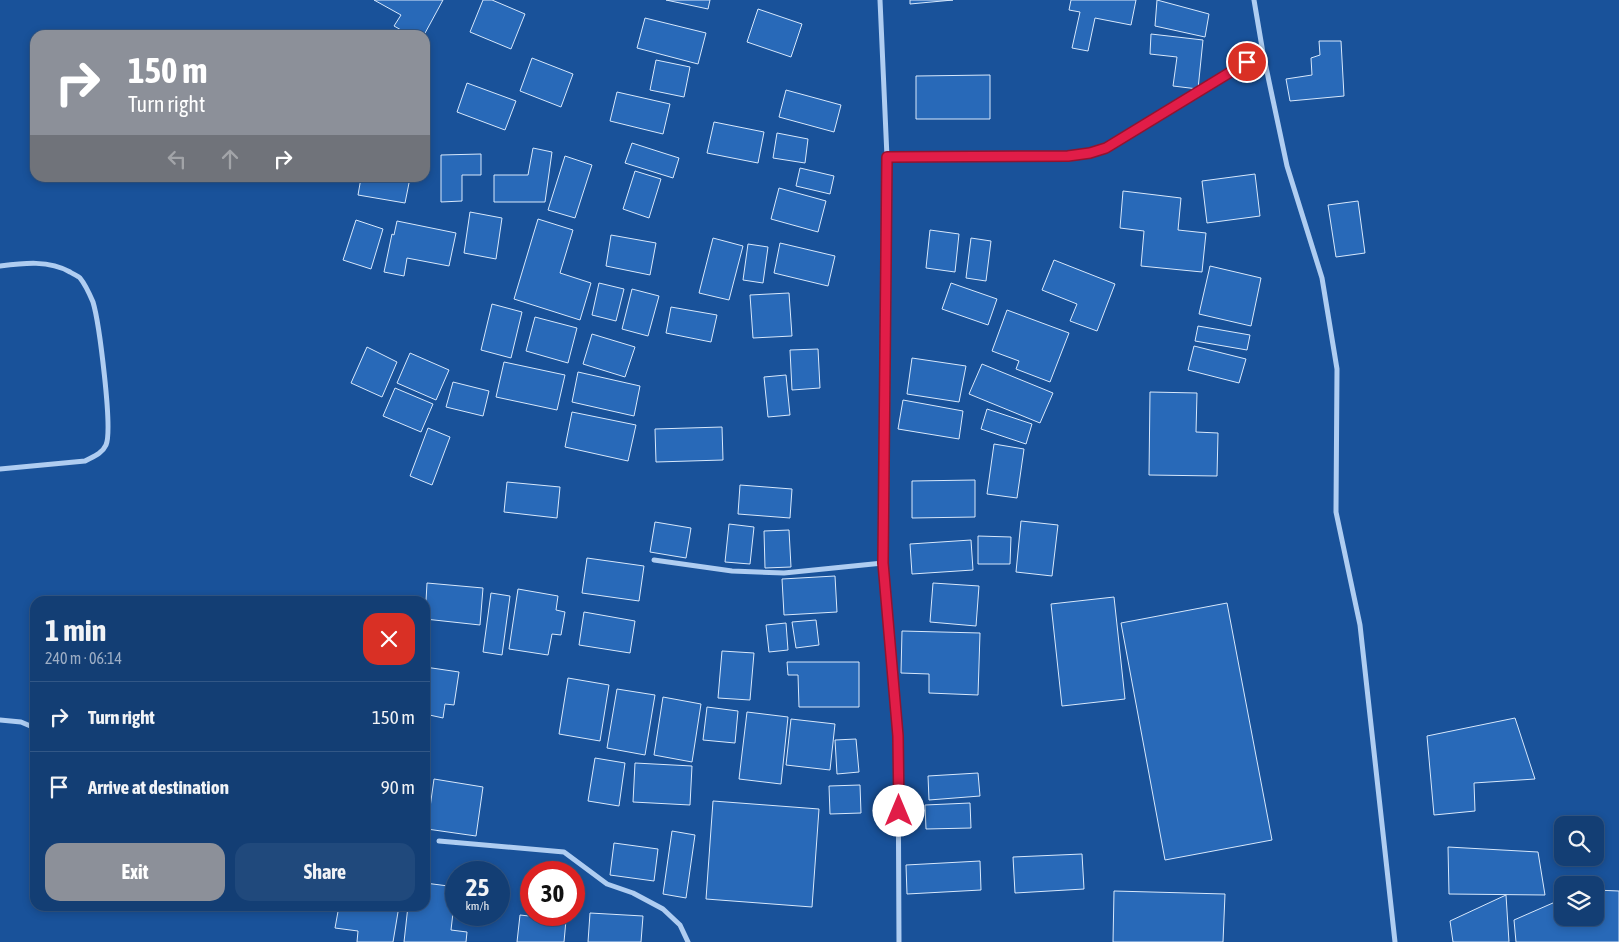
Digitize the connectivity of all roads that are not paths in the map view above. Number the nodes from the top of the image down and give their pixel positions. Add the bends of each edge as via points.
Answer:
1 (880, 0) edge
2 (1254, 0) edge
3 (1263, 53) junction
4 (887, 157) junction
5 (0, 266) edge
6 (0, 469) edge
7 (654, 560) dead end
8 (883, 563) junction
9 (0, 720) edge
10 (30, 726) edge
11 (439, 841) dead end
12 (688, 942) edge
13 (900, 942) edge
14 (1395, 942) edge

1 - 4 street
2 - 3 street
3 - 4 street via 1106,148 1090,153 1068,156
3 - 14 street via 1287,166 1322,278 1337,370 1336,512 1360,625
4 - 8 street
5 - 6 street via 45,264 61,267 80,278 92,301 108,418 104,448 85,461
7 - 8 street via 732,571 784,573
8 - 13 street via 898,736
9 - 10 street
11 - 12 street via 564,852 607,884 633,893 662,909 680,925

